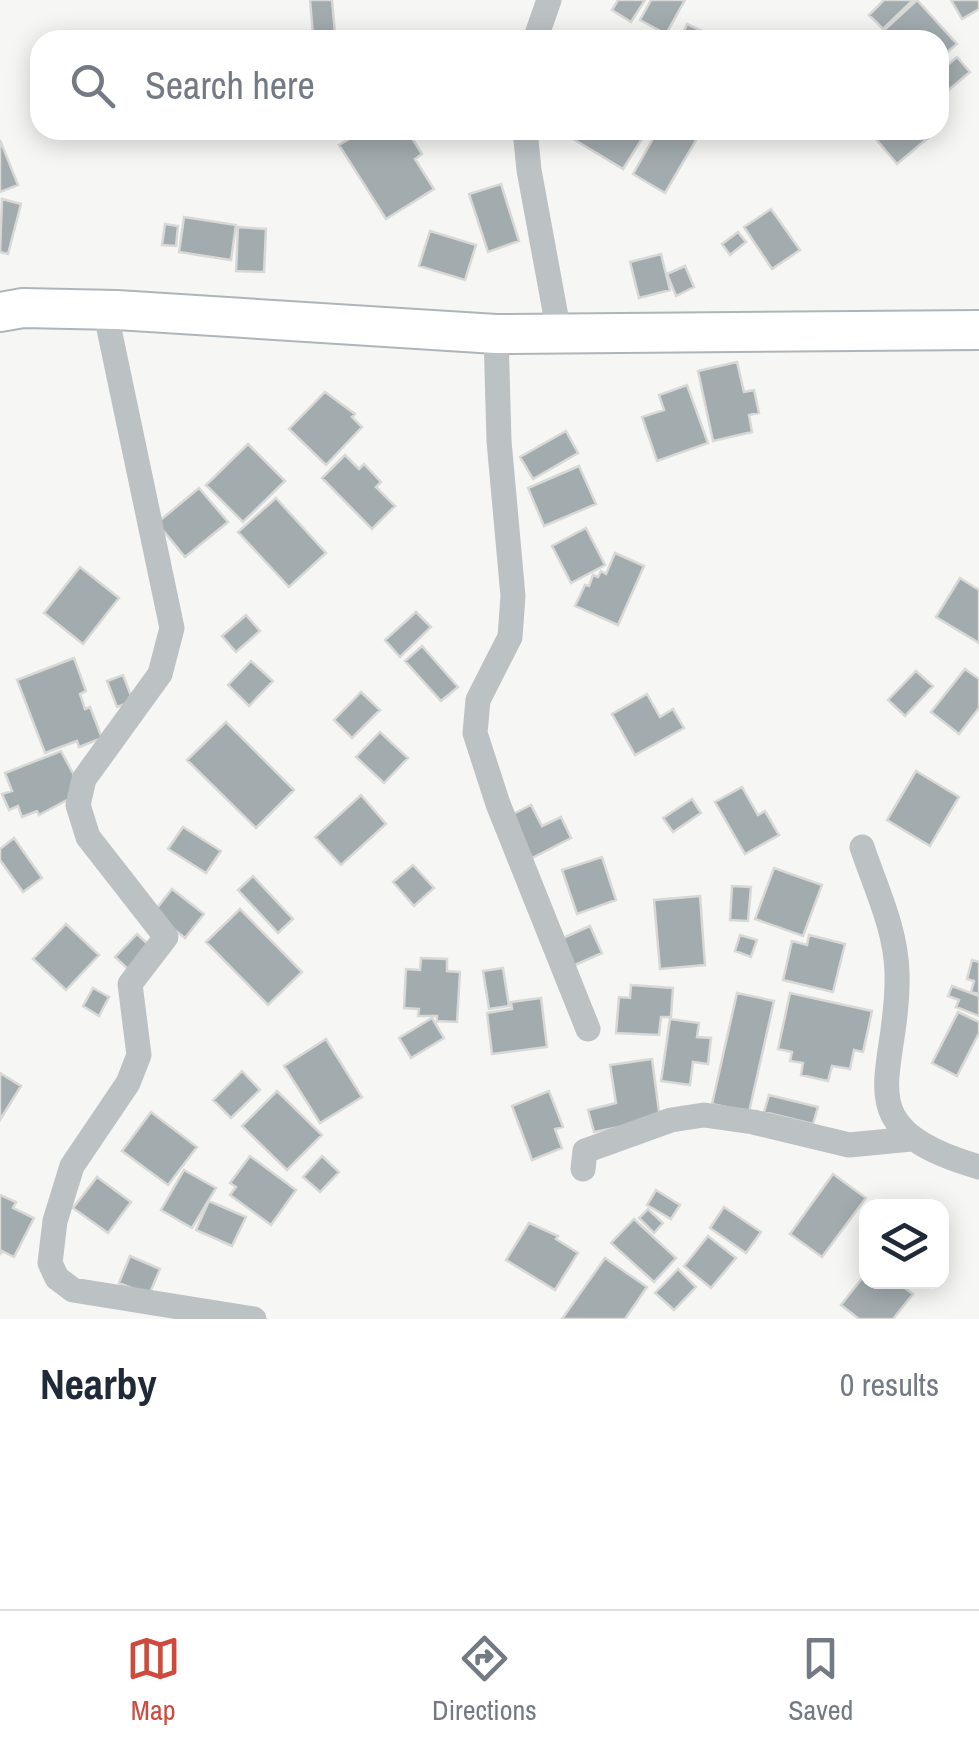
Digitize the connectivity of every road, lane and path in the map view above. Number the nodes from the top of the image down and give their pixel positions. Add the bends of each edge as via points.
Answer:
1 (549, 0) edge
2 (538, 30) edge
3 (526, 140) edge
4 (106, 310) junction
5 (0, 312) edge
6 (979, 330) edge
7 (559, 333) junction
8 (496, 334) junction
9 (862, 847) dead end
10 (588, 1029) dead end
11 (911, 1139) junction
12 (979, 1167) edge
13 (583, 1169) dead end
14 (254, 1319) edge

1 - 2 street
3 - 7 street
4 - 5 main road
4 - 8 main road
4 - 14 street via 172,628 160,674 84,779 78,806 88,837 166,936 130,984 139,1054 128,1083 72,1166 50,1263 73,1290
6 - 7 main road
7 - 8 main road
8 - 10 street via 513,596 510,637 478,700 474,733
9 - 11 street via 892,930 898,975 885,1080 890,1114
11 - 12 street
11 - 13 street via 850,1145 704,1115 671,1120 585,1152

